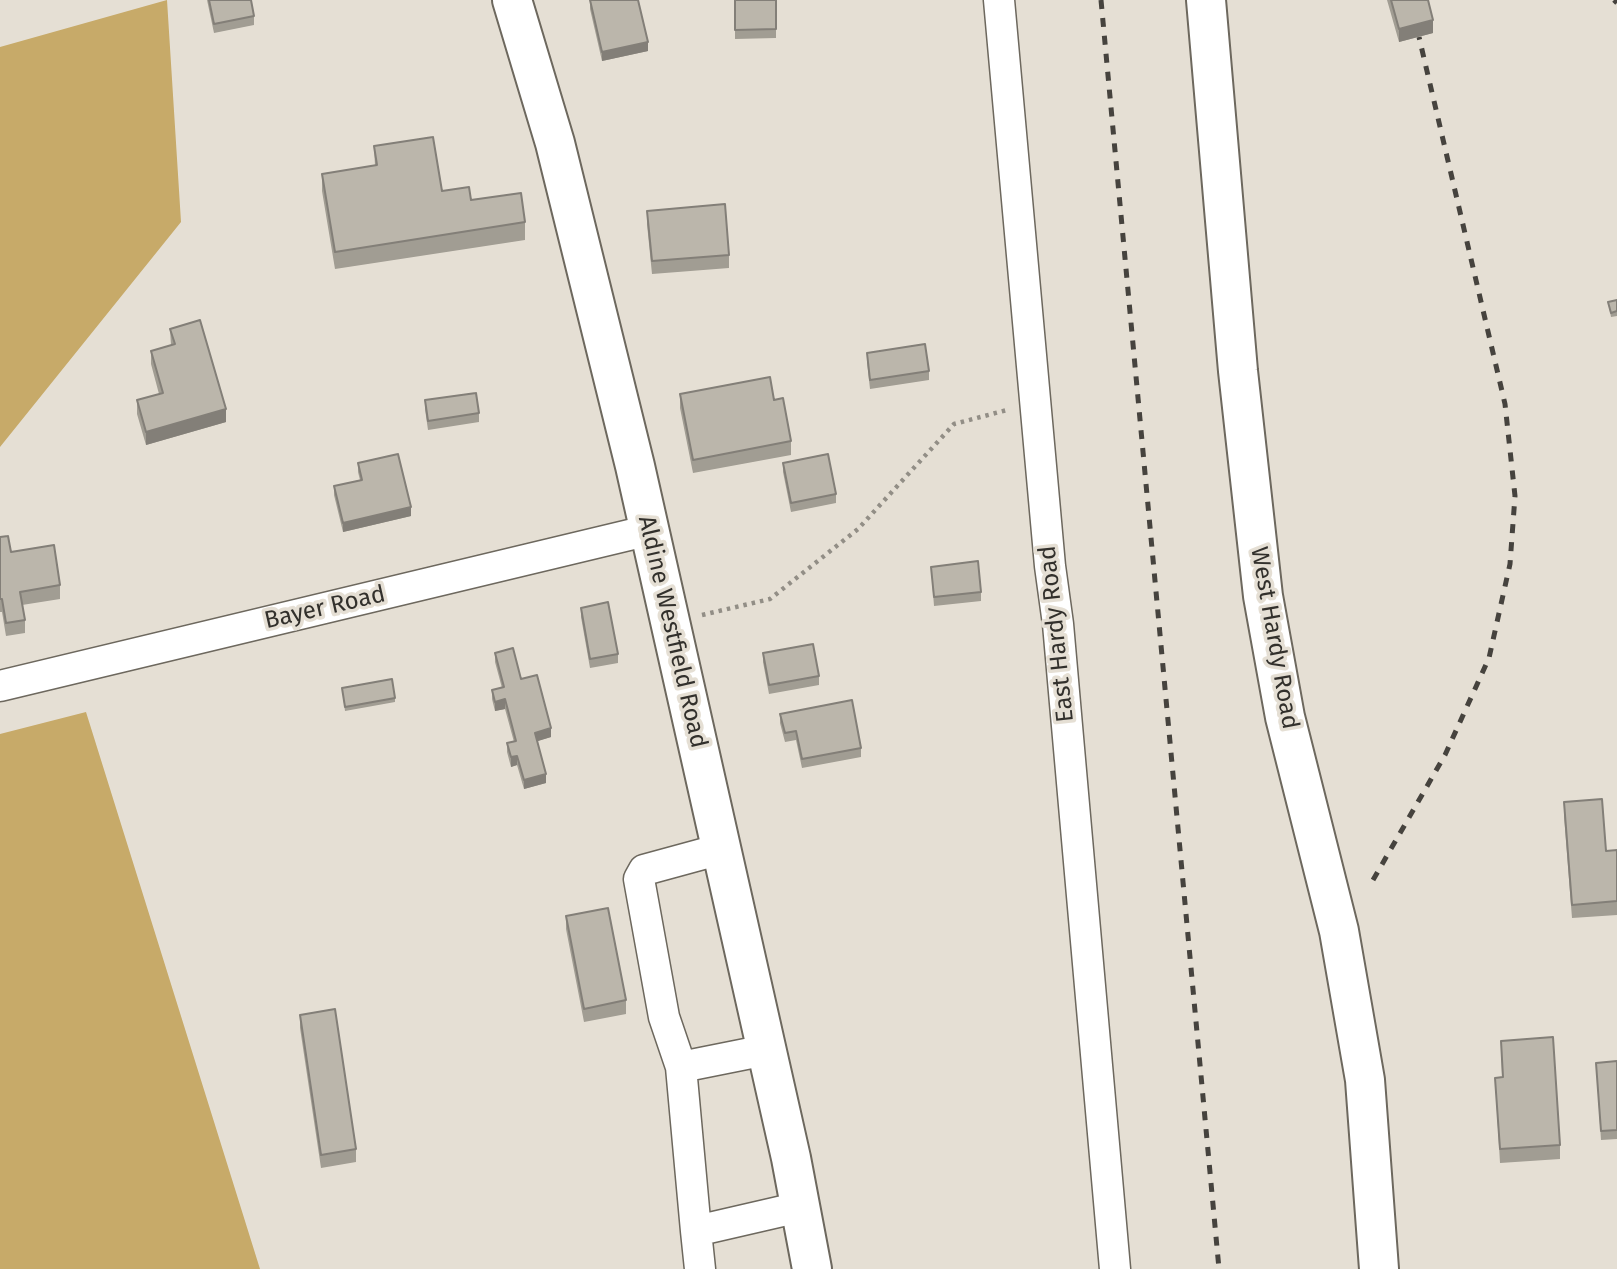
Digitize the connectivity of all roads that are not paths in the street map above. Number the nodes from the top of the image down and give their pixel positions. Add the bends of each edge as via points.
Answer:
1 (512, 0) edge
2 (999, 0) edge
3 (1206, 0) edge
4 (650, 530) junction
5 (0, 686) edge
6 (721, 849) junction
7 (766, 1050) junction
8 (681, 1067) junction
9 (800, 1207) junction
10 (696, 1231) junction
11 (700, 1269) edge
12 (812, 1269) edge
13 (1115, 1269) edge
14 (1379, 1269) edge

1 - 4 main road, Aldine Westfield Road via 555,143
2 - 13 street, East Hardy Road
3 - 14 main road, West Hardy Road via 1263,596 1285,717 1339,932 1365,1080
4 - 5 street, Bayer Road
4 - 6 main road, Aldine Westfield Road
6 - 7 main road, Aldine Westfield Road
6 - 8 street via 644,870 639,879 664,1017
7 - 8 street
7 - 9 main road, Aldine Westfield Road
8 - 10 street
9 - 10 street
9 - 12 main road, Aldine Westfield Road
10 - 11 street

